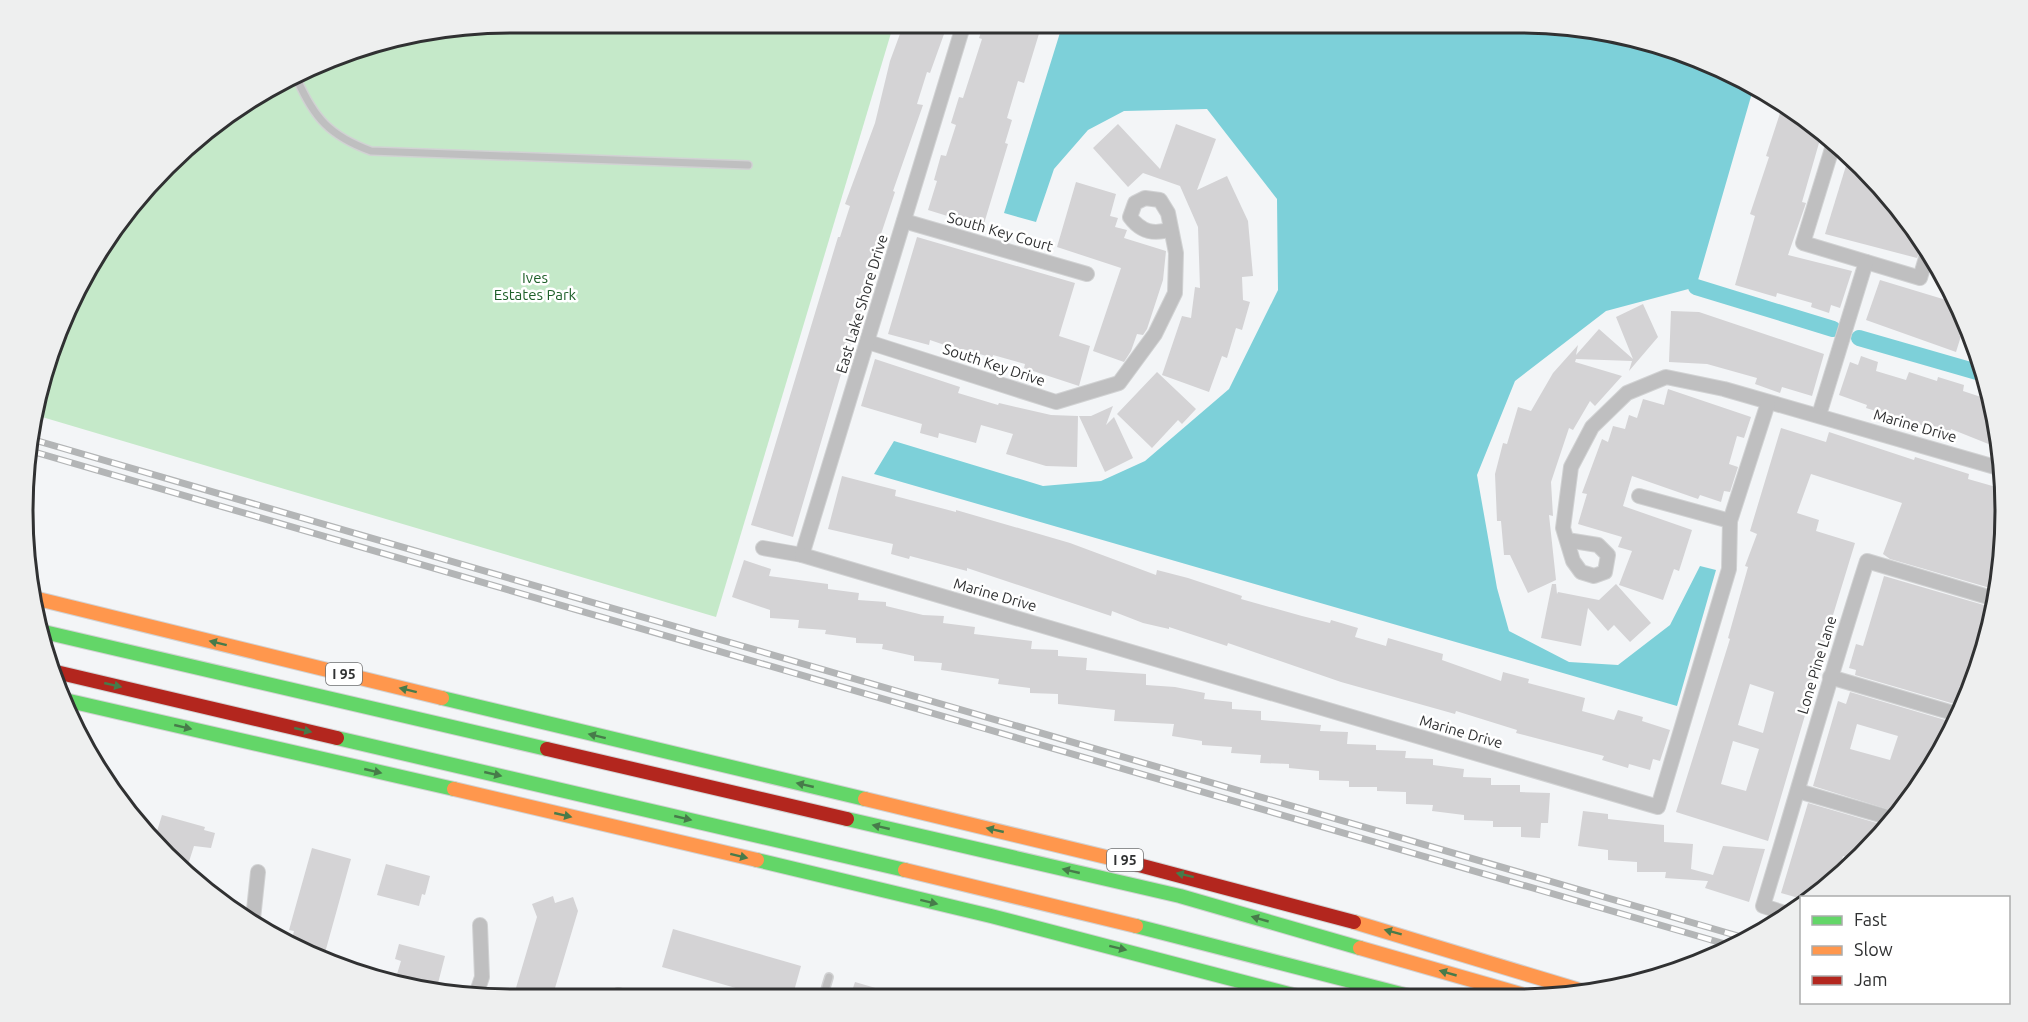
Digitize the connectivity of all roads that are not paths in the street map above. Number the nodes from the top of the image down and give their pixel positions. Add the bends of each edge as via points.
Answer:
1 (961, 33) edge
2 (299, 83) edge
3 (1831, 151) edge
4 (748, 165) dead end
5 (904, 221) junction
6 (1171, 229) dead end
7 (1866, 262) junction
8 (1925, 262) edge
9 (1087, 274) dead end
10 (868, 342) junction
11 (1768, 403) junction
12 (1819, 416) junction
13 (1993, 466) edge
14 (1639, 496) dead end
15 (1730, 521) junction
16 (1566, 540) dead end
17 (763, 548) dead end
18 (802, 555) junction
19 (1987, 597) edge
20 (41, 600) edge
21 (49, 633) edge
22 (61, 673) edge
23 (1830, 677) junction
24 (73, 702) edge
25 (1951, 712) edge
26 (1798, 792) junction
27 (1884, 816) edge
28 (258, 872) dead end
29 (1778, 911) edge
30 (254, 913) edge
31 (480, 925) dead end
32 (829, 977) dead end
33 (1568, 986) edge
34 (478, 988) edge
35 (826, 989) edge
36 (1272, 989) edge
37 (1382, 989) edge
38 (1503, 989) edge

1 - 5 street, East Lake Shore Drive
2 - 4 lane via 316,117 350,143 371,151
3 - 7 street via 1803,243
5 - 9 street, South Key Court
5 - 10 street, East Lake Shore Drive
6 - 10 street, South Key Drive via 1176,253 1175,293 1155,334 1119,383 1056,402
7 - 8 street via 1920,278
7 - 12 street
10 - 18 street, East Lake Shore Drive
11 - 12 street, Marine Drive
11 - 15 street, Marine Drive
11 - 16 street via 1666,377 1627,393 1592,427 1571,467 1563,528
12 - 13 street, Marine Drive
14 - 15 street
15 - 18 street, Marine Drive via 1728,569 1658,807
17 - 18 street
19 - 23 street, Lone Pine Lane via 1867,561
33 -> 20 highway, I 95 via 1461,950 1189,875 654,750
38 -> 21 highway via 1180,896
22 -> 37 highway via 1045,903
23 - 25 street
23 - 26 street, Lone Pine Lane
24 -> 36 highway via 642,833
26 - 27 street
26 - 29 street, Lone Pine Lane via 1763,906
28 - 30 street
31 - 34 street via 482,977
32 - 35 lane

